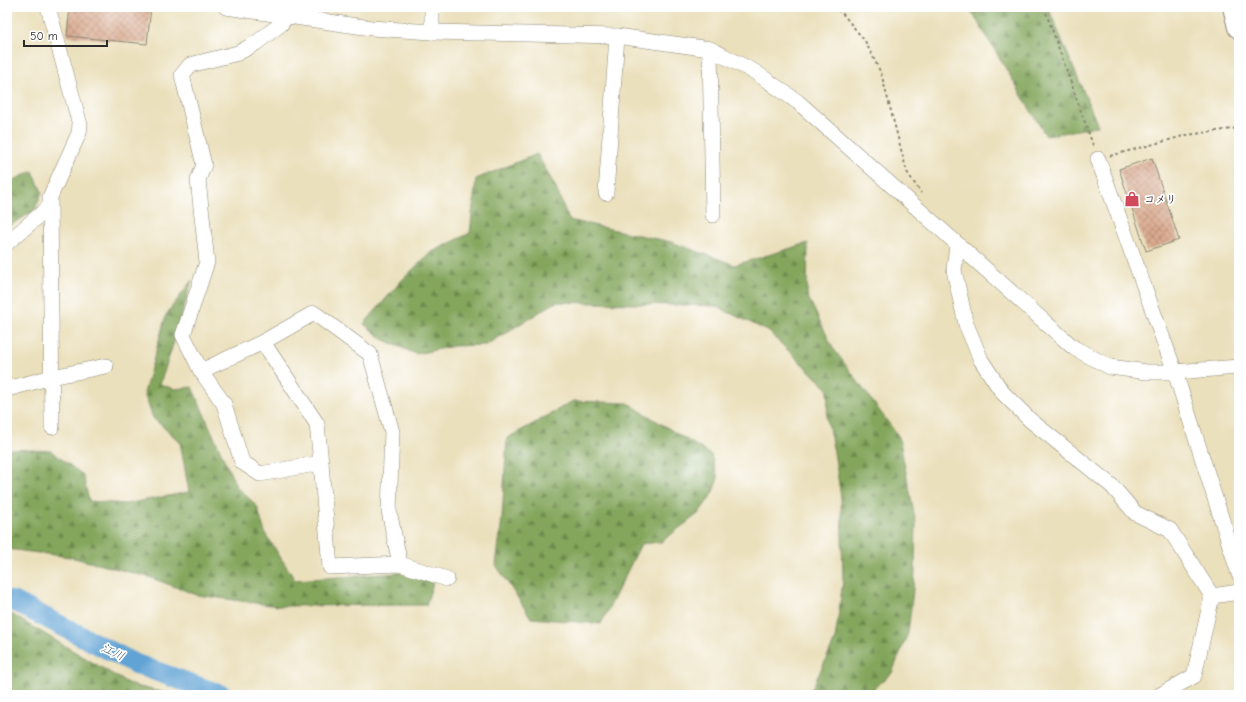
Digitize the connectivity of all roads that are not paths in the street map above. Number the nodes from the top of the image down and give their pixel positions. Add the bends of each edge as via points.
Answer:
1 (48, 7) edge
2 (226, 7) edge
3 (432, 7) edge
4 (1234, 7) edge
5 (286, 17) junction
6 (1239, 27) edge
7 (432, 32) junction
8 (617, 36) junction
9 (710, 49) junction
10 (1098, 159) road end
11 (606, 194) dead end
12 (49, 207) junction
13 (713, 216) dead end
14 (7, 243) edge
15 (957, 245) junction
16 (264, 342) junction
17 (106, 366) dead end
18 (1239, 367) edge
19 (201, 371) junction
20 (1175, 372) junction
21 (52, 377) junction
22 (7, 389) edge
23 (52, 427) dead end
24 (321, 463) junction
25 (400, 564) junction
26 (1239, 574) edge
27 (447, 579) dead end
28 (1239, 592) edge
29 (1212, 596) junction
30 (1160, 695) edge

1 - 12 street via 80,125 79,133 50,197
2 - 5 street
3 - 7 street
4 - 6 highway
5 - 7 street via 371,28
5 - 19 street via 256,43 238,53 190,65 182,75 204,165 198,180 207,262 182,335
7 - 8 street
8 - 9 street
8 - 11 street
9 - 13 street
9 - 15 street via 755,72 798,102
10 - 20 street
12 - 14 street
12 - 21 street
15 - 20 street via 1074,348 1110,367 1147,372
15 - 29 street via 954,270 966,324 981,360 1002,392 1030,420 1112,486 1135,513 1170,530
16 - 19 street
16 - 24 street via 317,424
16 - 25 street via 314,313 370,354 392,432 389,511
17 - 21 street
18 - 20 street
19 - 24 street via 224,404 242,462 260,474
20 - 26 street
21 - 22 street
21 - 23 street
24 - 25 street via 330,567
25 - 27 street
28 - 29 street
29 - 30 street via 1194,676

